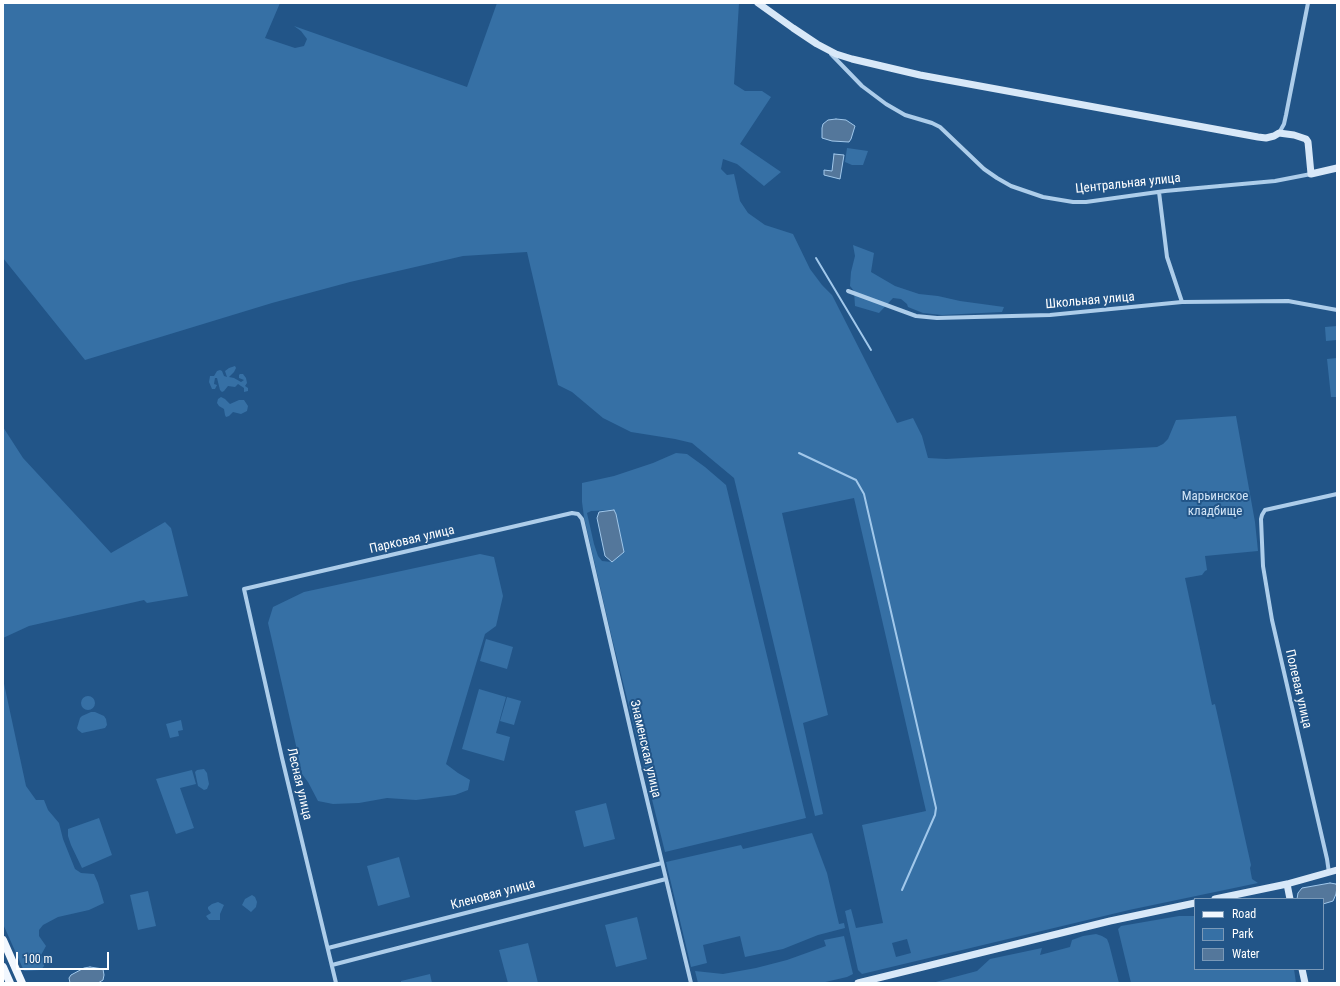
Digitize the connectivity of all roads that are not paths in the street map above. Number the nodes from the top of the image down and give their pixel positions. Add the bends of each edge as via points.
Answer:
1 (758, 3) edge
2 (1309, 3) edge
3 (827, 49) junction
4 (1279, 133) junction
5 (1337, 168) edge
6 (1311, 174) junction
7 (1159, 192) junction
8 (848, 291) dead end
9 (1182, 302) junction
10 (1337, 310) edge
11 (1337, 494) edge
12 (582, 519) joint
13 (244, 589) joint
14 (662, 863) junction
15 (1337, 870) edge
16 (1329, 873) junction
17 (666, 879) junction
18 (1287, 884) junction
19 (1220, 898) edge
20 (1290, 898) edge
21 (1194, 903) edge
22 (3, 940) edge
23 (328, 948) junction
24 (332, 965) junction
25 (3, 967) edge
26 (1302, 970) edge
27 (10, 983) edge
28 (22, 983) edge
29 (336, 983) edge
30 (691, 983) edge
31 (858, 983) edge
32 (1305, 983) edge

1 - 3 street
2 - 4 street via 1285,119
3 - 4 street via 852,59 927,76 1258,137 1266,138
3 - 7 street, Центральная улица via 862,86 896,110 940,127 984,169 1011,186 1043,197 1073,202 1101,201
4 - 6 street via 1306,138
5 - 6 street, Центральная улица
6 - 7 street, Центральная улица via 1275,181
7 - 9 street via 1167,257
8 - 9 street, Школьная улица via 916,316 937,318 1050,315
9 - 10 street, Школьная улица via 1288,301
11 - 16 street, Полевая улица via 1265,510 1261,519 1265,585
12 - 13 street, Парковая улица via 578,514 572,513
12 - 14 street, Знаменская улица
13 - 23 street, Лесная улица
14 - 17 street, Знаменская улица
14 - 23 street, Кленовая улица
15 - 16 street
16 - 18 street
17 - 24 street
17 - 30 street, Знаменская улица
18 - 19 street
18 - 20 street
21 - 31 street via 1110,921
22 - 28 main road
23 - 24 street, Лесная улица
24 - 29 street, Лесная улица
25 - 27 main road
26 - 32 street

